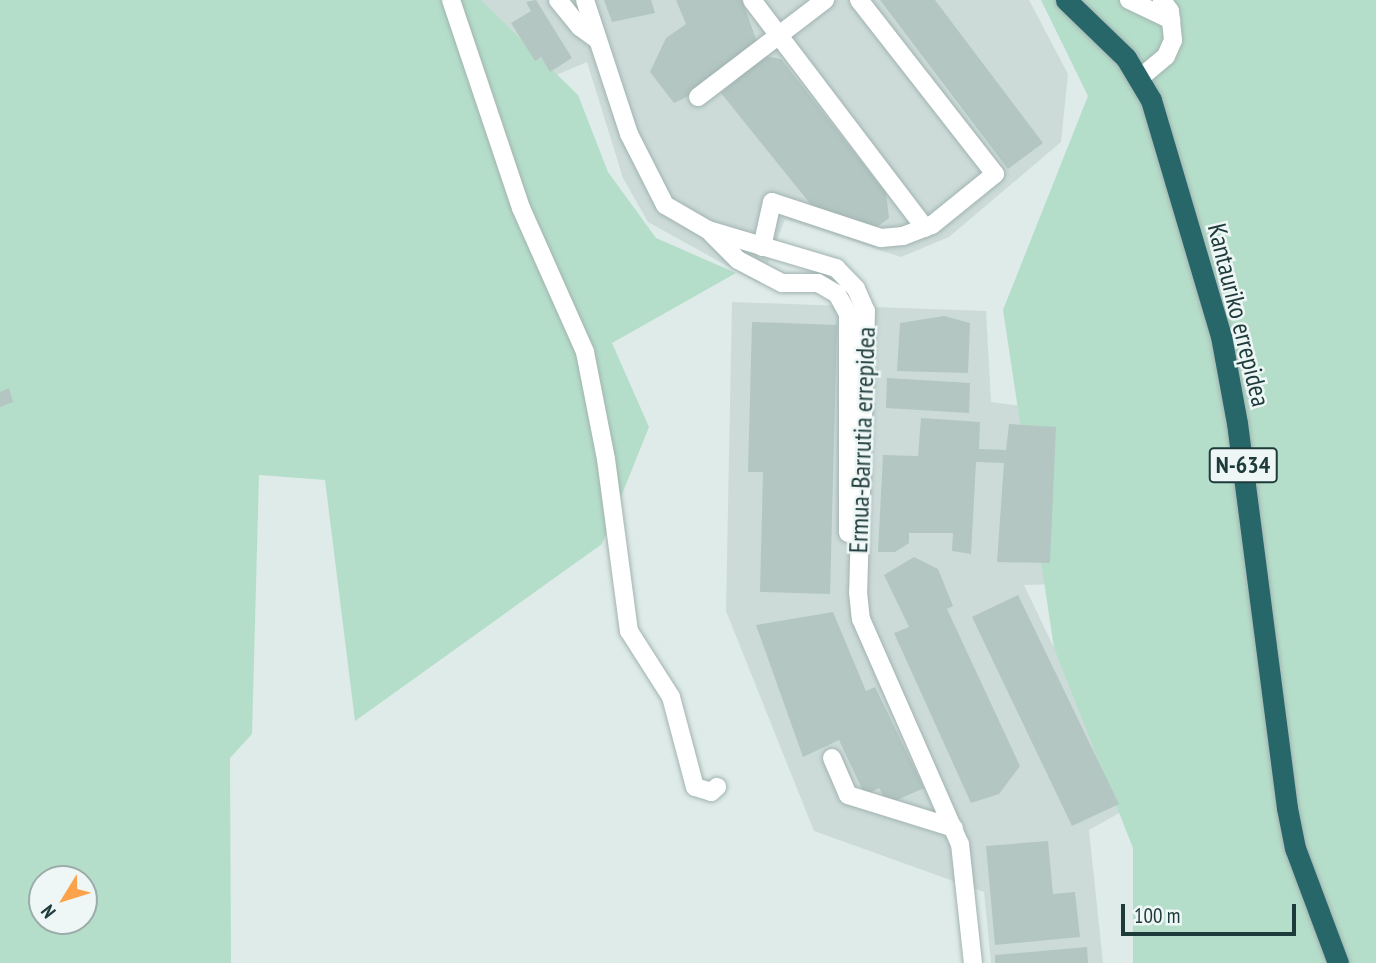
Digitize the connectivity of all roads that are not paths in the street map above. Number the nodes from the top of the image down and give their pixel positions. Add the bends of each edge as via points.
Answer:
1 (452, 0) edge
2 (558, 0) edge
3 (584, 0) edge
4 (752, 0) edge
5 (825, 0) edge
6 (859, 0) edge
7 (1066, 0) edge
8 (1129, 0) edge
9 (1162, 0) edge
10 (1171, 20) junction
11 (779, 33) junction
12 (598, 40) junction
13 (1140, 78) junction
14 (698, 97) dead end
15 (925, 228) junction
16 (708, 230) junction
17 (762, 247) junction
18 (858, 592) junction
19 (832, 758) dead end
20 (717, 788) dead end
21 (954, 828) junction
22 (973, 963) edge
23 (1338, 963) edge

1 - 20 street via 521,208 585,352 608,471 623,613 629,631 671,698 695,787 711,792
2 - 12 street via 580,27
3 - 12 street, Ermua-Barrutia errepidea
4 - 11 street
5 - 11 street
6 - 15 street via 995,174
7 - 13 highway, Kantauriko errepidea / N-634 via 1105,34
8 - 10 street via 1148,13
9 - 10 street
10 - 13 street via 1174,40 1166,56
11 - 14 street
11 - 15 street
12 - 16 street, Ermua-Barrutia errepidea via 649,180 665,205
13 - 23 highway, Kantauriko errepidea / N-634 via 1151,100 1221,336 1237,424 1287,808 1295,848
15 - 17 street via 881,238 772,202
16 - 17 street, Ermua-Barrutia errepidea
16 - 18 street via 738,260 782,283 818,283 837,294 848,314 848,594
17 - 18 street, Ermua-Barrutia errepidea via 836,268 856,289 866,311
18 - 21 street, Ermua-Barrutia errepidea via 861,619
19 - 21 street via 848,795
21 - 22 street, Ermua-Barrutia errepidea

